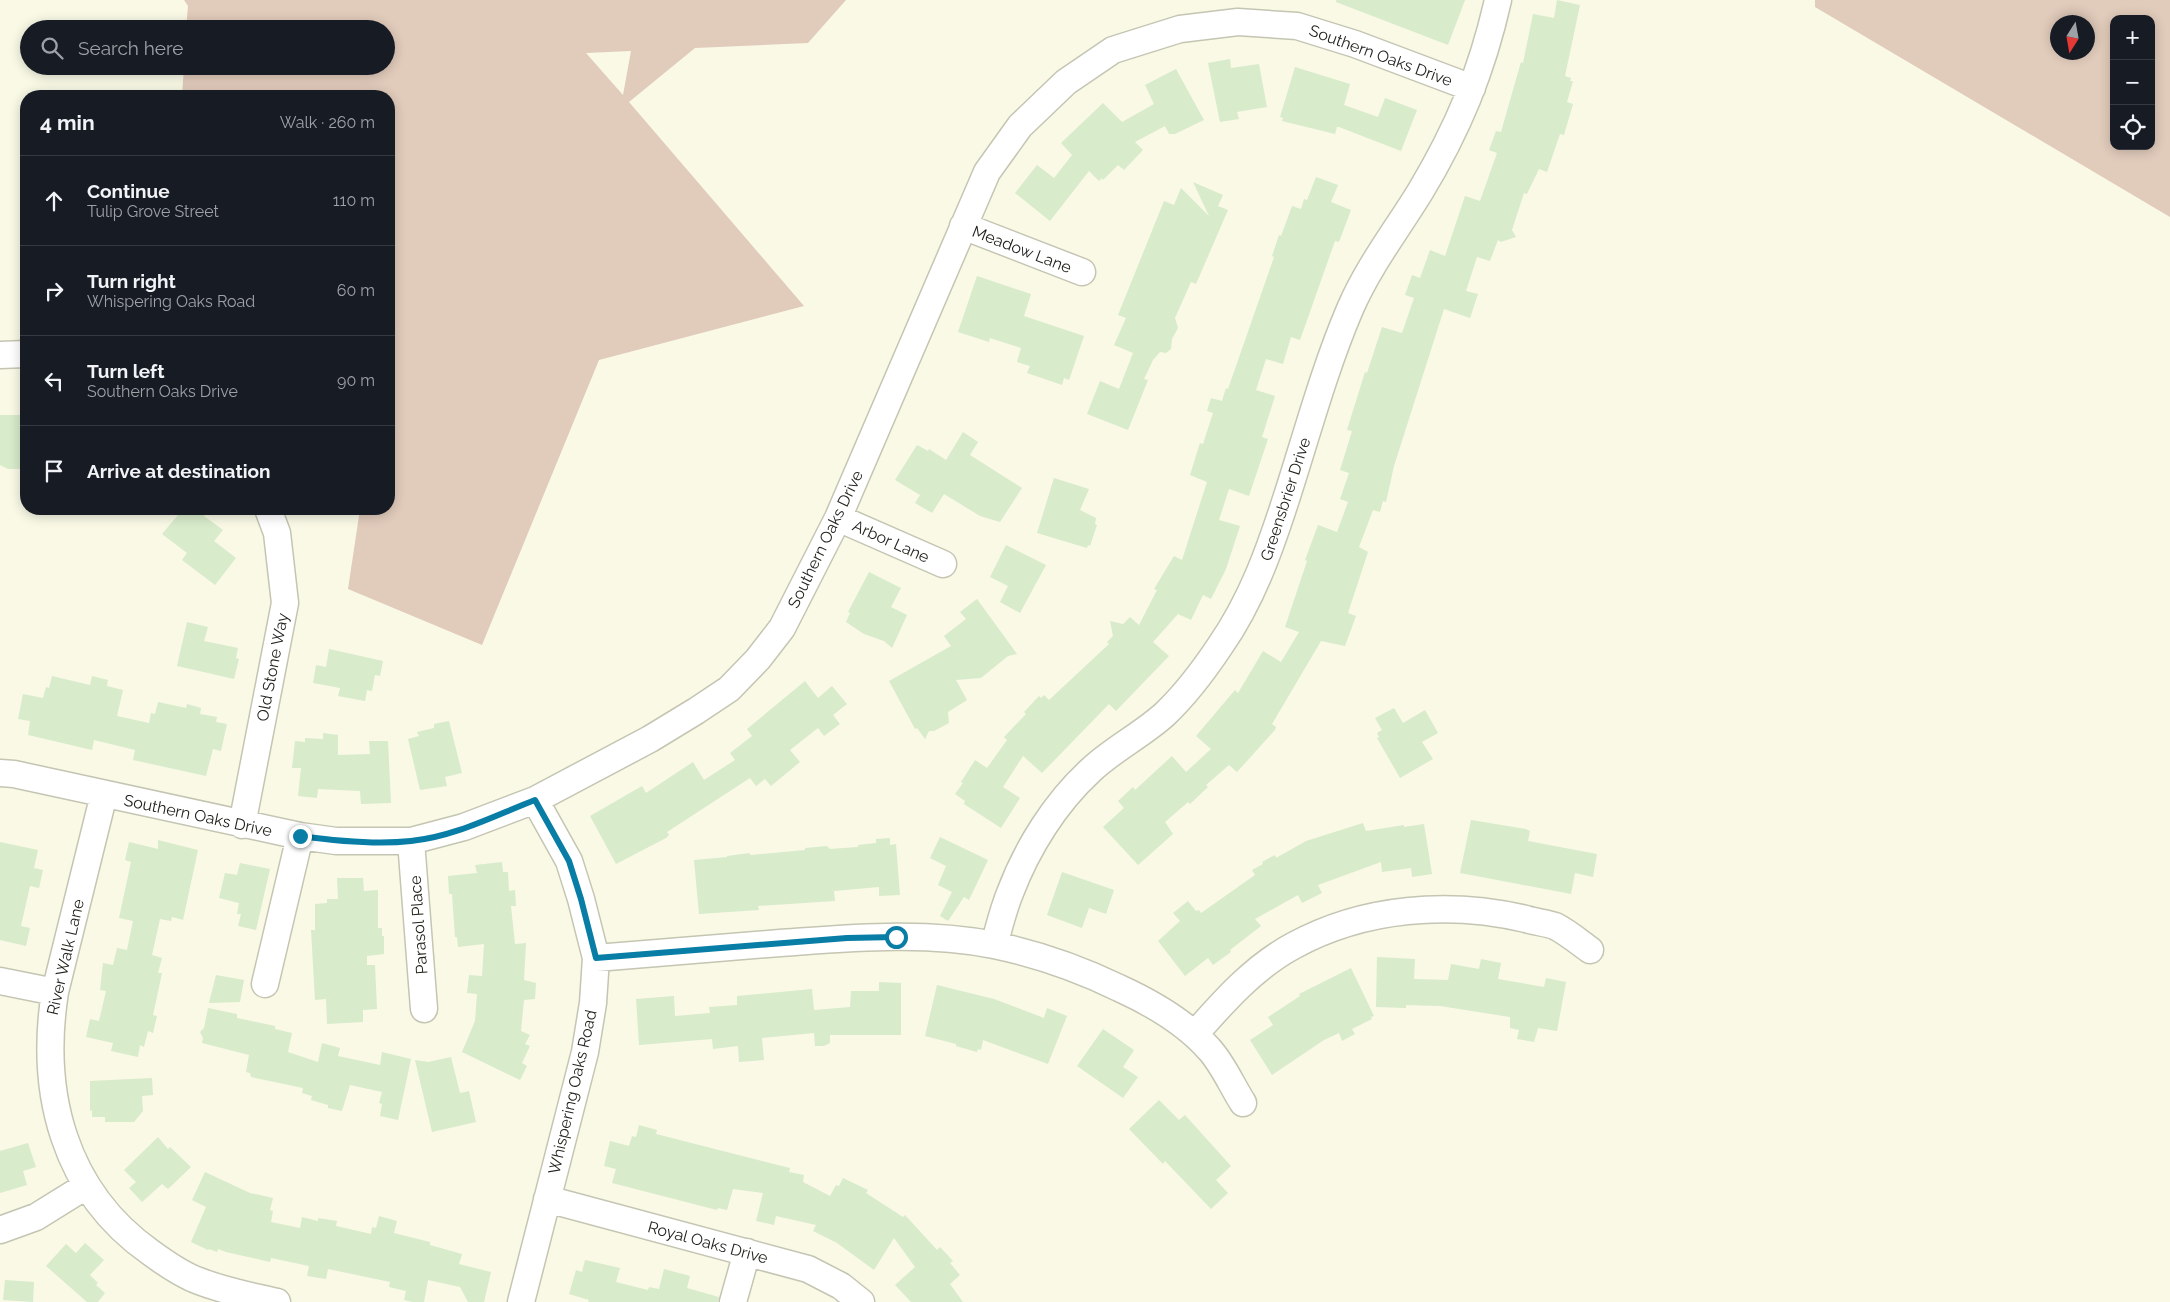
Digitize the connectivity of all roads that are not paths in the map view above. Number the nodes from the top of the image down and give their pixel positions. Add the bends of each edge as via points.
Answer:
1 (1498, 0) edge
2 (1472, 88) junction
3 (963, 226) junction
4 (1082, 272) dead end
5 (20, 354) edge
6 (0, 355) edge
7 (270, 515) edge
8 (838, 518) junction
9 (943, 564) dead end
10 (0, 772) edge
11 (104, 794) junction
12 (535, 800) junction
13 (242, 825) junction
14 (300, 836) junction
15 (411, 841) junction
16 (994, 946) junction
17 (1590, 950) dead end
18 (596, 958) junction
19 (0, 981) edge
20 (265, 984) dead end
21 (55, 992) junction
22 (424, 1009) dead end
23 (1195, 1034) junction
24 (1242, 1103) dead end
25 (86, 1186) junction
26 (547, 1199) junction
27 (0, 1230) edge
28 (747, 1252) junction
29 (277, 1302) edge
30 (521, 1302) edge
31 (733, 1302) edge
32 (861, 1302) edge

1 - 2 street, Greensbrier Drive via 1488,44
2 - 3 street, Southern Oaks Drive via 1298,26 1238,22 1180,29 1113,50 1066,82 1020,126 987,172
2 - 16 street, Greensbrier Drive via 1440,158 1377,256 1350,307 1262,570 1246,605 1194,682 1165,714 1091,769 1058,805 1010,893
3 - 4 street, Meadow Lane
3 - 8 street, Southern Oaks Drive
5 - 6 street
7 - 13 street, Old Stone Way via 277,533 285,603
8 - 9 street, Arbor Lane
8 - 12 street, Southern Oaks Drive via 782,628 729,689 650,739
10 - 11 street, Southern Oaks Drive
11 - 13 street, Southern Oaks Drive
11 - 21 street, River Walk Lane
12 - 15 street, Southern Oaks Drive via 464,827
12 - 18 street, Whispering Oaks Road via 569,861
13 - 14 street, Southern Oaks Drive
14 - 15 street, Southern Oaks Drive via 336,841
14 - 20 street
15 - 22 street, Parasol Place
16 - 18 street via 896,937 847,938
16 - 23 street via 1092,974 1134,994
17 - 23 street via 1556,926 1496,912 1436,908 1379,915 1331,927 1292,946 1225,999
18 - 26 street, Whispering Oaks Road via 585,1052
19 - 21 street
21 - 25 street, River Walk Lane via 49,1058 55,1111 70,1155
23 - 24 street via 1211,1051
25 - 27 street via 36,1217
25 - 29 street, River Walk Lane via 116,1223 138,1244 167,1264 198,1281
26 - 28 street, Royal Oaks Drive
26 - 30 street, Whispering Oaks Road
28 - 31 street
28 - 32 street, Royal Oaks Drive via 808,1268 841,1286

